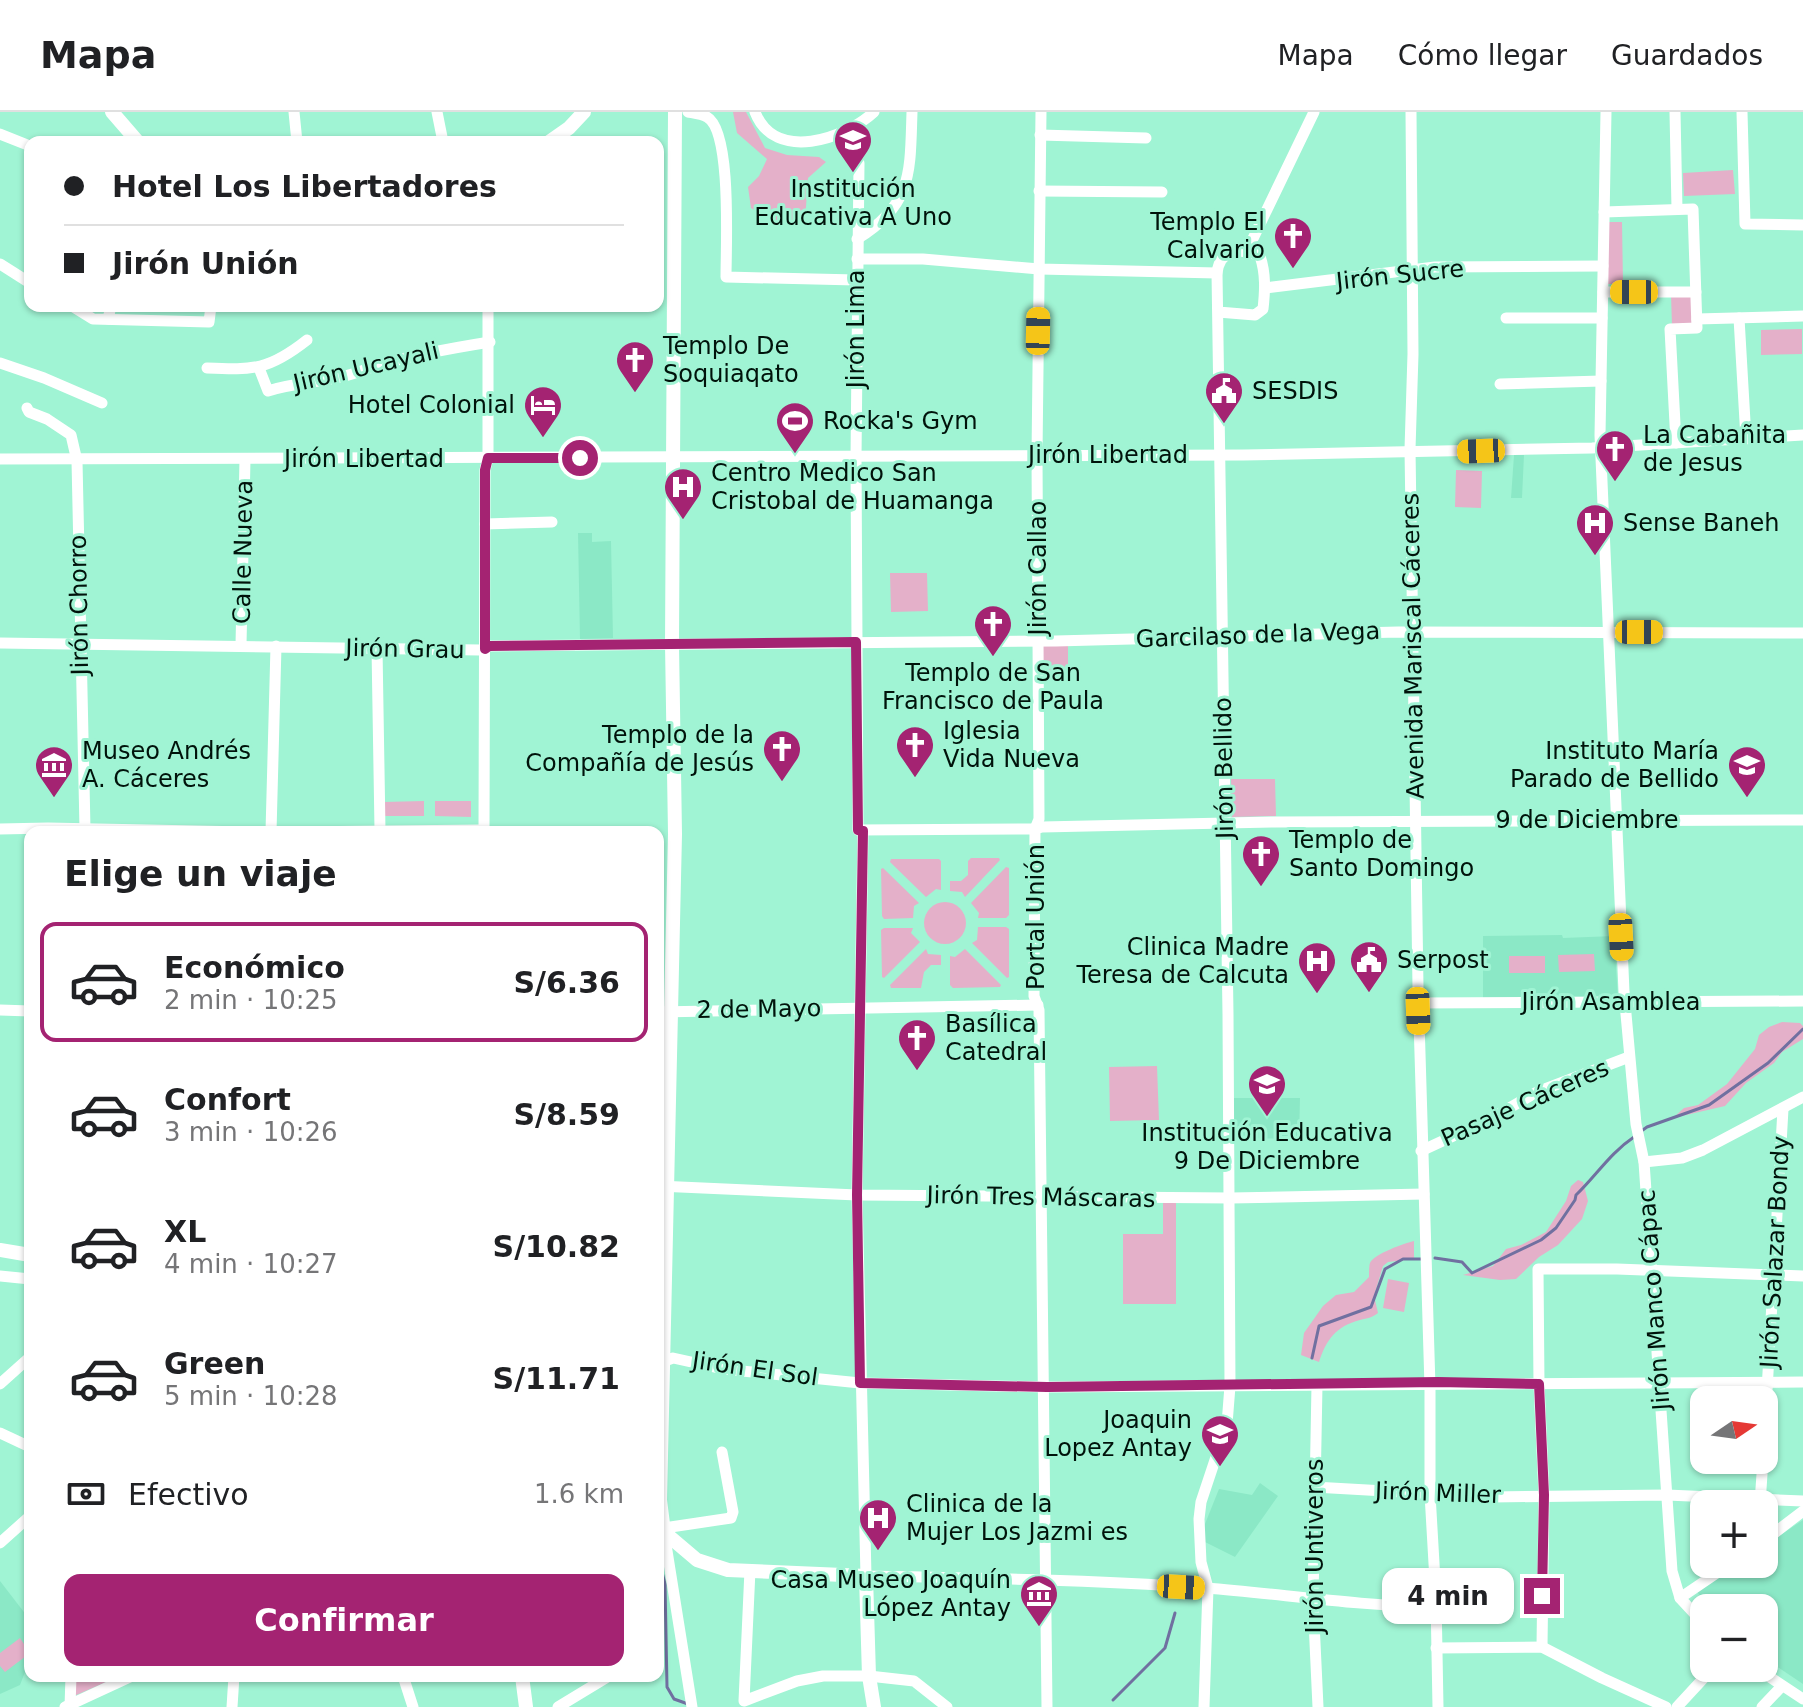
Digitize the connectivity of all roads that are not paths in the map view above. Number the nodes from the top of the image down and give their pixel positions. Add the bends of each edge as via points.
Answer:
1 (294, 112) edge
2 (437, 112) edge
3 (584, 112) edge
4 (675, 112) edge
5 (688, 112) edge
6 (874, 112) edge
7 (912, 112) edge
8 (1314, 112) edge
9 (1411, 112) edge
10 (1606, 112) edge
11 (1675, 112) edge
12 (1742, 112) edge
13 (755, 113) edge
14 (1042, 113) edge
15 (116, 114) edge
16 (0, 134) edge
17 (1040, 135) junction
18 (133, 136) edge
19 (296, 136) edge
20 (442, 136) edge
21 (558, 136) edge
22 (1146, 138) dead end
23 (24, 144) edge
24 (859, 163) dead end
25 (1039, 191) junction
26 (1162, 192) dead end
27 (1677, 209) junction
28 (1604, 212) junction
29 (1803, 225) edge
30 (857, 239) junction
31 (1247, 251) junction
32 (857, 259) junction
33 (0, 264) edge
34 (1603, 266) junction
35 (1039, 269) junction
36 (1413, 270) junction
37 (1217, 273) junction
38 (24, 279) edge
39 (856, 280) junction
40 (1265, 288) junction
41 (1603, 292) junction
42 (1696, 292) junction
43 (82, 312) edge
44 (110, 312) edge
45 (167, 312) edge
46 (210, 312) edge
47 (488, 312) edge
48 (1218, 312) junction
49 (1803, 316) edge
50 (1506, 318) dead end
51 (1602, 318) junction
52 (1739, 318) junction
53 (108, 319) junction
54 (168, 321) junction
55 (1697, 324) junction
56 (307, 340) dead end
57 (490, 342) junction
58 (0, 363) edge
59 (207, 368) dead end
60 (259, 368) junction
61 (1601, 381) junction
62 (1500, 384) dead end
63 (102, 403) dead end
64 (27, 408) dead end
65 (1803, 435) edge
66 (1746, 439) junction
67 (1676, 443) junction
68 (1602, 447) junction
69 (1410, 453) junction
70 (1037, 455) junction
71 (1219, 456) junction
72 (488, 458) junction
73 (673, 458) junction
74 (856, 458) junction
75 (0, 459) edge
76 (245, 459) junction
77 (77, 461) junction
78 (552, 522) dead end
79 (485, 524) junction
80 (1412, 632) junction
81 (1609, 632) junction
82 (1803, 633) edge
83 (1223, 636) junction
84 (1038, 641) junction
85 (856, 642) junction
86 (0, 643) edge
87 (79, 644) junction
88 (672, 644) junction
89 (241, 645) junction
90 (276, 646) junction
91 (377, 648) junction
92 (485, 649) junction
93 (1616, 820) junction
94 (1803, 820) edge
95 (1416, 821) junction
96 (1224, 824) junction
97 (85, 826) edge
98 (271, 826) edge
99 (380, 826) edge
100 (484, 826) edge
101 (0, 829) edge
102 (24, 829) edge
103 (1035, 829) junction
104 (860, 831) junction
105 (1625, 1001) junction
106 (1803, 1001) edge
107 (1418, 1003) junction
108 (1038, 1005) junction
109 (861, 1006) junction
110 (0, 1010) edge
111 (24, 1011) edge
112 (665, 1012) edge
113 (1629, 1057) junction
114 (1803, 1097) edge
115 (664, 1099) edge
116 (1783, 1109) junction
117 (1421, 1151) junction
118 (1644, 1162) junction
119 (664, 1186) edge
120 (1424, 1194) junction
121 (857, 1195) junction
122 (1041, 1196) junction
123 (1229, 1198) junction
124 (0, 1252) edge
125 (24, 1257) edge
126 (1653, 1270) junction
127 (1773, 1275) junction
128 (0, 1276) edge
129 (1803, 1276) edge
130 (24, 1278) edge
131 (664, 1361) edge
132 (24, 1362) edge
133 (1803, 1382) edge
134 (860, 1383) junction
135 (1429, 1383) junction
136 (1768, 1383) junction
137 (0, 1384) edge
138 (1539, 1384) junction
139 (1660, 1384) junction
140 (1317, 1385) junction
141 (1230, 1386) junction
142 (1768, 1386) edge
143 (1043, 1387) junction
144 (0, 1433) edge
145 (24, 1444) edge
146 (722, 1452) dead end
147 (1314, 1487) junction
148 (1430, 1494) junction
149 (1544, 1495) junction
150 (1667, 1495) junction
151 (1690, 1497) edge
152 (1803, 1501) edge
153 (1778, 1502) edge
154 (1803, 1511) edge
155 (24, 1521) edge
156 (1778, 1530) edge
157 (664, 1531) edge
158 (664, 1533) edge
159 (664, 1542) edge
160 (0, 1543) edge
161 (750, 1570) junction
162 (866, 1576) junction
163 (1709, 1578) edge
164 (1046, 1580) junction
165 (1208, 1588) junction
166 (1680, 1598) junction
167 (1313, 1600) junction
168 (1436, 1607) junction
169 (1690, 1609) edge
170 (1542, 1647) junction
171 (1436, 1648) junction
172 (869, 1676) junction
173 (70, 1682) edge
174 (119, 1682) edge
175 (234, 1682) edge
176 (405, 1682) edge
177 (523, 1682) edge
178 (530, 1682) edge
179 (599, 1682) edge
180 (1700, 1682) edge
181 (1776, 1682) edge
182 (1782, 1686) junction
183 (1803, 1699) edge
184 (691, 1704) edge
185 (68, 1706) edge
186 (1766, 1706) edge
187 (232, 1707) edge
188 (413, 1707) edge
189 (526, 1707) edge
190 (533, 1707) edge
191 (558, 1707) edge
192 (874, 1707) edge
193 (947, 1707) edge
194 (1047, 1707) edge
195 (1204, 1707) edge
196 (1318, 1707) edge
197 (1438, 1707) edge
198 (1666, 1707) edge
199 (1677, 1707) edge

1 - 19 street
2 - 20 street
3 - 21 street
4 - 73 street
5 - 39 street via 714,124 723,149 726,277
6 - 13 street via 861,124 803,143 763,126
7 - 30 street via 908,176 895,207 880,225
8 - 31 street
9 - 36 street, Avenida Mariscal Cáceres
10 - 28 street, Jirón Manco Cápac
11 - 27 street
12 - 29 street via 1745,224
14 - 17 street, Jirón Callao
15 - 18 street
16 - 23 street
17 - 22 street
17 - 25 street, Jirón Callao
24 - 30 street, Jirón Lima
25 - 26 street
25 - 35 street, Jirón Callao
27 - 28 street
27 - 42 street via 1693,209
28 - 34 street, Jirón Manco Cápac
30 - 32 street, Jirón Lima
31 - 37 street via 1224,255
31 - 40 street via 1260,256
32 - 35 street
32 - 39 street, Jirón Lima
33 - 38 street
34 - 36 street, Jirón Sucre
34 - 41 street, Jirón Manco Cápac
35 - 37 street
35 - 70 street, Jirón Callao
36 - 40 street, Jirón Sucre
36 - 69 street, Avenida Mariscal Cáceres
37 - 48 street, Jirón Bellido
39 - 74 street, Jirón Lima
40 - 48 street via 1263,309 1255,315
41 - 42 street
41 - 51 street, Jirón Manco Cápac
42 - 55 street
43 - 53 street
44 - 53 street
45 - 54 street
46 - 54 street via 209,322
47 - 57 street
48 - 71 street, Jirón Bellido
49 - 52 street
50 - 51 street
51 - 61 street, Jirón Manco Cápac
52 - 55 street
52 - 66 street
53 - 54 street
55 - 67 street via 1670,329
56 - 60 street
57 - 60 street, Jirón Ucayali via 268,391
57 - 72 street
58 - 63 street
59 - 60 street
61 - 62 street
61 - 68 street, Jirón Manco Cápac
64 - 77 street, Jirón Chorro via 71,435
65 - 66 street, Jirón Libertad
66 - 67 street, Jirón Libertad
67 - 68 street, Jirón Libertad
68 - 69 street, Jirón Libertad
68 - 81 street, Jirón Manco Cápac
69 - 71 street, Jirón Libertad
69 - 80 street, Avenida Mariscal Cáceres
70 - 71 street, Jirón Libertad
70 - 74 street, Jirón Libertad
70 - 84 street, Jirón Callao
71 - 83 street, Jirón Bellido
72 - 73 street, Jirón Libertad
72 - 76 street, Jirón Libertad
72 - 79 street
73 - 74 street, Jirón Libertad
73 - 88 street
74 - 85 street, Jirón Lima
75 - 77 street, Jirón Libertad
76 - 77 street, Jirón Libertad
76 - 89 street, Calle Nueva
77 - 87 street, Jirón Chorro
78 - 79 street
79 - 92 street
80 - 81 street, Garcilaso de la Vega
80 - 83 street, Garcilaso de la Vega
80 - 95 street, Avenida Mariscal Cáceres
81 - 82 street, Garcilaso de la Vega
81 - 93 street, Jirón Manco Cápac
83 - 84 street, Garcilaso de la Vega
83 - 96 street, Jirón Bellido
84 - 85 street, Garcilaso de la Vega
84 - 103 street, Jirón Callao
85 - 88 street, Jirón Grau
85 - 104 street, Jirón Lima
86 - 87 street, Jirón Grau
87 - 89 street, Jirón Grau
87 - 97 street, Jirón Chorro
88 - 92 street, Jirón Grau
88 - 112 street via 675,834
89 - 90 street, Jirón Grau
90 - 91 street, Jirón Grau
90 - 98 street
91 - 92 street, Jirón Grau
91 - 99 street
92 - 100 street
93 - 94 street, 9 de Diciembre
93 - 95 street, 9 de Diciembre
93 - 105 street, Jirón Manco Cápac
95 - 96 street, 9 de Diciembre
95 - 107 street, Avenida Mariscal Cáceres
96 - 103 street, 9 de Diciembre
96 - 123 street, Jirón Bellido
101 - 102 street
103 - 104 street, 9 de Diciembre
103 - 108 street, Portal Unión
104 - 109 street, Jirón Lima
105 - 106 street, Jirón Asamblea
105 - 107 street, Jirón Asamblea
105 - 113 street, Jirón Manco Cápac
107 - 117 street, Avenida Mariscal Cáceres
108 - 109 street, 2 de Mayo
108 - 122 street, Portal Unión
109 - 112 street, 2 de Mayo
109 - 121 street, Jirón Lima
110 - 111 street
112 - 115 street
113 - 117 street, Pasaje Cáceres via 1537,1092
113 - 118 street, Jirón Manco Cápac
114 - 116 street
116 - 118 street via 1703,1150
116 - 127 street, Jirón Salazar Bondy
117 - 120 street, Avenida Mariscal Cáceres
118 - 126 street, Jirón Manco Cápac
119 - 121 street, Jirón Tres Máscaras
120 - 123 street, Jirón Tres Máscaras
120 - 135 street, Avenida Mariscal Cáceres
121 - 122 street, Jirón Tres Máscaras
121 - 134 street, Jirón Lima
122 - 123 street, Jirón Tres Máscaras
122 - 143 street, Portal Unión
123 - 141 street, Jirón Bellido
124 - 125 street
126 - 127 street
126 - 138 street via 1542,1267 1537,1272
126 - 139 street, Jirón Manco Cápac
127 - 129 street
127 - 136 street, Jirón Salazar Bondy
128 - 130 street
131 - 134 street, Jirón El Sol via 673,1358 723,1369
132 - 137 street
133 - 136 street, Jirón El Sol
134 - 143 street, Jirón El Sol
134 - 162 street, Jirón Lima
135 - 138 street, Jirón El Sol
135 - 140 street, Jirón El Sol
135 - 148 street, Avenida Mariscal Cáceres
136 - 139 street, Jirón El Sol
136 - 142 street, Jirón Salazar Bondy
138 - 139 street, Jirón El Sol
138 - 149 street
139 - 150 street, Jirón Manco Cápac
140 - 141 street, Jirón El Sol
140 - 147 street, Jirón Untiveros
141 - 143 street, Jirón El Sol
141 - 165 street, Jirón Bellido via 1227,1424 1199,1519
143 - 164 street, Portal Unión
144 - 145 street
146 - 157 street via 731,1518
147 - 148 street, Jirón Miller
147 - 167 street, Jirón Untiveros
148 - 149 street, Jirón Miller
148 - 168 street, Avenida Mariscal Cáceres
149 - 150 street, Jirón Miller
149 - 170 street
150 - 151 street, Jirón Miller
150 - 166 street, Jirón Manco Cápac via 1672,1571
152 - 153 street, Jirón Miller
154 - 156 street
155 - 160 street
158 - 161 street via 697,1560 728,1570
159 - 184 street
161 - 162 street
161 - 172 street via 744,1701 797,1681
162 - 164 street
162 - 172 street
163 - 166 street
164 - 165 street
164 - 194 street, Portal Unión
165 - 167 street
165 - 195 street, Jirón Bellido
166 - 169 street
167 - 168 street
167 - 196 street, Jirón Untiveros
168 - 171 street, Avenida Mariscal Cáceres
170 - 171 street
170 - 198 street
171 - 197 street, Avenida Mariscal Cáceres
172 - 192 street
172 - 193 street via 914,1681
173 - 185 street
174 - 185 street
175 - 187 street
176 - 188 street
177 - 189 street
178 - 190 street
179 - 191 street
180 - 199 street
181 - 182 street
182 - 183 street
182 - 186 street

